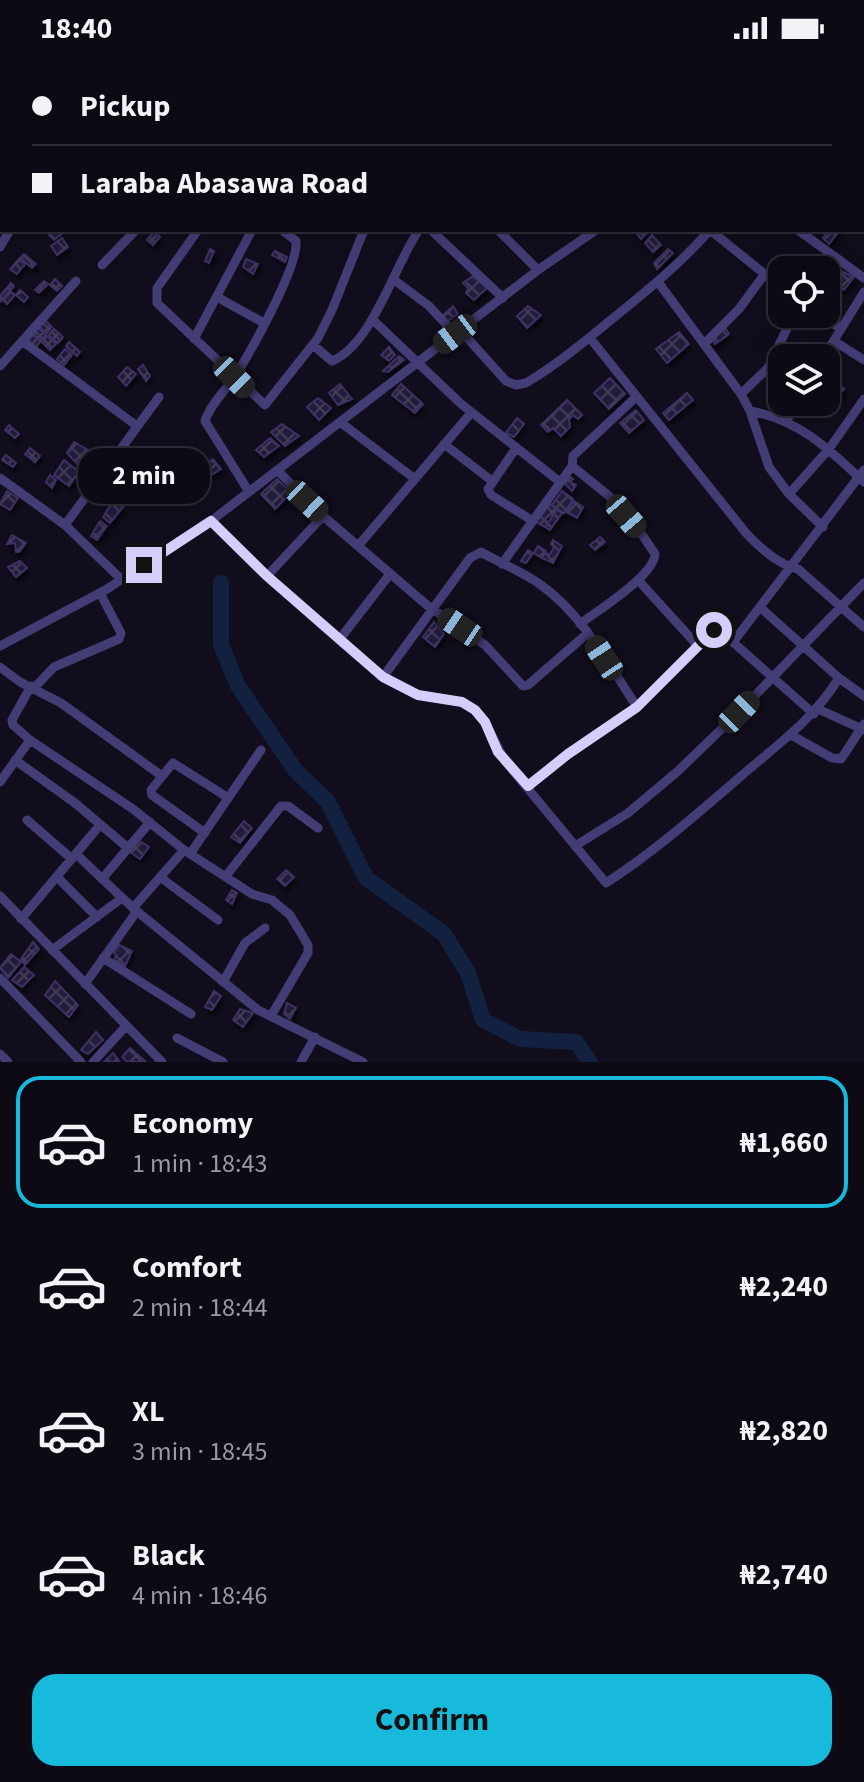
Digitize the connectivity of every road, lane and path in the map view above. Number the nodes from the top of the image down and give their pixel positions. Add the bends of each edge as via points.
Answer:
1 (134, 232) edge
2 (197, 232) edge
3 (251, 232) edge
4 (285, 232) edge
5 (363, 232) edge
6 (418, 232) edge
7 (433, 232) edge
8 (501, 232) edge
9 (593, 232) edge
10 (708, 232) edge
11 (712, 232) edge
12 (801, 232) edge
13 (102, 265) dead end
14 (538, 270) junction
15 (764, 275) junction
16 (768, 278) edge
17 (864, 278) edge
18 (393, 279) junction
19 (76, 281) dead end
20 (658, 282) junction
21 (864, 292) edge
22 (217, 297) junction
23 (503, 298) junction
24 (372, 319) junction
25 (264, 323) junction
26 (787, 328) edge
27 (841, 329) joint
28 (458, 332) junction
29 (590, 338) junction
30 (194, 339) junction
31 (22, 341) junction
32 (834, 341) junction
33 (704, 344) junction
34 (832, 344) edge
35 (313, 345) junction
36 (864, 360) edge
37 (418, 363) junction
38 (0, 366) edge
39 (234, 377) junction
40 (741, 394) junction
41 (159, 397) dead end
42 (636, 397) junction
43 (862, 406) edge
44 (750, 411) junction
45 (471, 413) junction
46 (789, 416) edge
47 (787, 420) junction
48 (340, 422) junction
49 (137, 426) junction
50 (444, 444) junction
51 (516, 448) junction
52 (829, 449) junction
53 (572, 466) junction
54 (277, 470) junction
55 (862, 476) edge
56 (0, 478) edge
57 (415, 479) junction
58 (492, 481) junction
59 (560, 482) junction
60 (249, 492) junction
61 (789, 494) junction
62 (323, 516) junction
63 (211, 521) junction
64 (533, 521) junction
65 (65, 525) junction
66 (823, 527) junction
67 (358, 546) junction
68 (502, 564) junction
69 (790, 567) junction
70 (390, 574) junction
71 (267, 576) junction
72 (122, 580) junction
73 (638, 580) junction
74 (864, 583) edge
75 (100, 593) junction
76 (842, 606) junction
77 (761, 608) junction
78 (433, 609) junction
79 (580, 624) junction
80 (864, 627) edge
81 (588, 633) junction
82 (339, 640) junction
83 (734, 641) junction
84 (0, 646) edge
85 (698, 646) junction
86 (803, 647) junction
87 (0, 667) edge
88 (383, 677) junction
89 (773, 678) junction
90 (839, 678) junction
91 (32, 687) junction
92 (864, 696) edge
93 (637, 707) junction
94 (816, 711) junction
95 (863, 728) edge
96 (791, 735) junction
97 (30, 740) junction
98 (261, 750) dead end
99 (15, 760) junction
100 (162, 776) junction
101 (0, 782) edge
102 (528, 786) junction
103 (227, 797) junction
104 (27, 820) dead end
105 (150, 822) junction
106 (100, 825) junction
107 (318, 828) dead end
108 (205, 833) junction
109 (575, 846) junction
110 (128, 848) junction
111 (187, 852) junction
112 (74, 857) junction
113 (226, 876) junction
114 (57, 877) junction
115 (160, 877) junction
116 (102, 879) junction
117 (0, 896) edge
118 (122, 898) junction
119 (135, 909) junction
120 (97, 917) junction
121 (21, 919) junction
122 (218, 920) dead end
123 (265, 928) dead end
124 (52, 950) junction
125 (103, 958) junction
126 (0, 978) edge
127 (223, 982) junction
128 (85, 984) junction
129 (191, 1014) dead end
130 (271, 1016) junction
131 (126, 1026) junction
132 (315, 1037) junction
133 (177, 1038) dead end
134 (0, 1054) edge
135 (8, 1062) edge
136 (81, 1062) edge
137 (93, 1062) edge
138 (162, 1062) edge
139 (223, 1062) edge
140 (301, 1062) edge
141 (363, 1062) edge

1 - 13 street
2 - 30 street via 155,296
3 - 22 street
4 - 25 street via 297,246
5 - 35 street
6 - 18 street
7 - 23 street
8 - 14 street
9 - 14 street
10 - 20 street
11 - 15 street
12 - 17 street
14 - 23 street
15 - 16 street
15 - 33 street
18 - 24 street
18 - 28 street
19 - 31 street
20 - 29 street
20 - 33 street
21 - 27 street
22 - 25 street
22 - 30 street
23 - 28 street
24 - 35 street via 336,361
24 - 37 street
25 - 39 street
26 - 40 street via 768,368
27 - 32 street
28 - 29 street via 516,385
28 - 37 street
29 - 42 street
30 - 39 street
31 - 38 street
31 - 49 street
32 - 34 street
32 - 36 street
33 - 40 street
35 - 39 street via 268,404 262,405
37 - 45 street
37 - 48 street
39 - 60 street via 205,421
40 - 44 street
41 - 49 street
42 - 53 street via 573,456
42 - 69 street via 746,533
43 - 52 street
44 - 47 street
44 - 61 street via 769,467
45 - 50 street
45 - 51 street
46 - 47 street
47 - 52 street
48 - 54 street
48 - 57 street
49 - 65 street
50 - 57 street
50 - 58 street
51 - 58 street
51 - 59 street
52 - 55 street
52 - 61 street
53 - 59 street
53 - 73 street via 609,496 655,554 652,566
54 - 60 street
54 - 62 street
55 - 66 street
56 - 65 street
57 - 67 street
58 - 64 street via 491,495
59 - 64 street
60 - 63 street
61 - 66 street
62 - 67 street
62 - 71 street
63 - 71 street
63 - 72 street
64 - 68 street
65 - 72 street
66 - 69 street
67 - 70 street
68 - 78 street via 474,553
68 - 79 street via 538,582
69 - 76 street
69 - 77 street
70 - 78 street
70 - 82 street
71 - 82 street
72 - 75 street
73 - 79 street
73 - 85 street
74 - 76 street
75 - 84 street
75 - 91 street via 121,633 119,639 54,667
76 - 80 street
76 - 86 street
77 - 83 street
77 - 86 street
78 - 81 street via 485,645 525,686
78 - 88 street
79 - 81 street
81 - 93 street
82 - 88 street
83 - 85 street via 717,628
83 - 89 street
85 - 93 street
86 - 89 street
86 - 90 street
87 - 91 street
88 - 102 street via 418,695 462,702 475,710 498,752
89 - 94 street
89 - 109 street via 661,786
90 - 92 street
90 - 94 street
91 - 97 street via 12,720
91 - 100 street
93 - 102 street
94 - 95 street
94 - 96 street
95 - 96 street via 841,759
96 - 109 street via 663,843 608,882
97 - 99 street
97 - 105 street
98 - 103 street
99 - 101 street
99 - 106 street
100 - 103 street via 176,764
100 - 108 street via 152,795
102 - 109 street
103 - 108 street
104 - 112 street
105 - 110 street
105 - 111 street
106 - 110 street
106 - 112 street
107 - 113 street via 281,806
108 - 111 street
110 - 116 street
111 - 113 street
111 - 115 street
112 - 114 street
112 - 116 street
113 - 130 street via 290,915 308,945
114 - 120 street
114 - 121 street
115 - 119 street
115 - 122 street
116 - 118 street
117 - 121 street
118 - 119 street
118 - 120 street
119 - 125 street
119 - 127 street
120 - 124 street
121 - 124 street
123 - 127 street via 245,943
124 - 128 street
125 - 128 street
125 - 129 street
126 - 136 street
127 - 130 street
128 - 131 street
130 - 132 street
131 - 137 street
131 - 138 street
132 - 140 street
132 - 141 street
133 - 139 street
134 - 135 street

